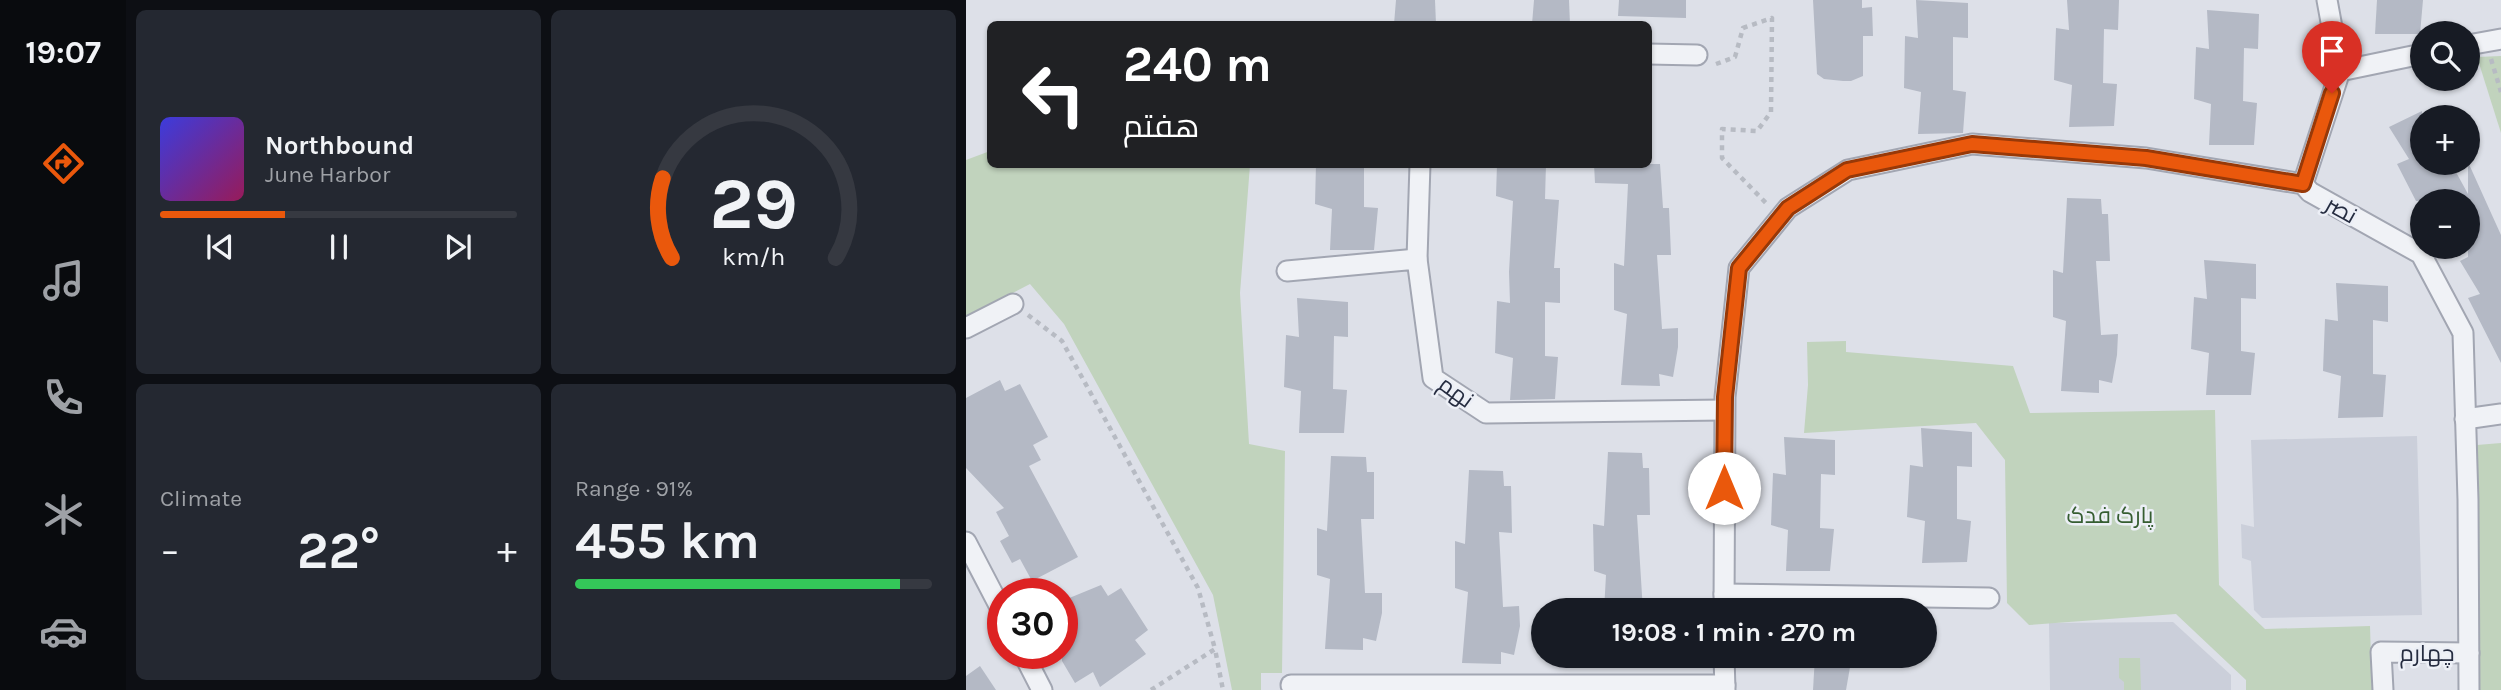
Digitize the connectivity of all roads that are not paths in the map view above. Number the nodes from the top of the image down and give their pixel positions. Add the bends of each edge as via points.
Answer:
1 (2327, 0) edge
2 (1652, 54) edge
3 (1697, 55) road end
4 (2410, 56) edge
5 (2340, 71) junction
6 (1420, 168) edge
7 (2303, 184) junction
8 (1417, 259) junction
9 (1287, 271) dead end
10 (1013, 304) road end
11 (966, 328) edge
12 (1724, 410) junction
13 (2501, 414) edge
14 (2465, 419) junction
15 (966, 542) edge
16 (987, 582) edge
17 (1724, 598) edge
18 (1989, 598) dead end
19 (1937, 599) edge
20 (2469, 653) junction
21 (1724, 668) edge
22 (1031, 669) edge
23 (1291, 685) dead end
24 (1725, 688) edge
25 (1042, 690) edge
26 (2382, 690) edge
27 (2469, 690) edge

1 - 5 street
2 - 3 street
4 - 5 street
5 - 7 street
6 - 8 street, نهم
7 - 12 street, نصر via 2146,158 1972,144 1847,170 1788,208 1739,268
7 - 14 street, نصر via 2421,254 2463,333
8 - 9 street
8 - 12 street, نهم via 1433,379 1486,413
10 - 11 street
12 - 17 street, نصر
13 - 14 street
14 - 20 street, نصر
15 - 16 street
18 - 19 street
20 - 26 street, چهارم via 2381,652
20 - 27 street, نصر
21 - 24 street
22 - 25 street
23 - 24 street

